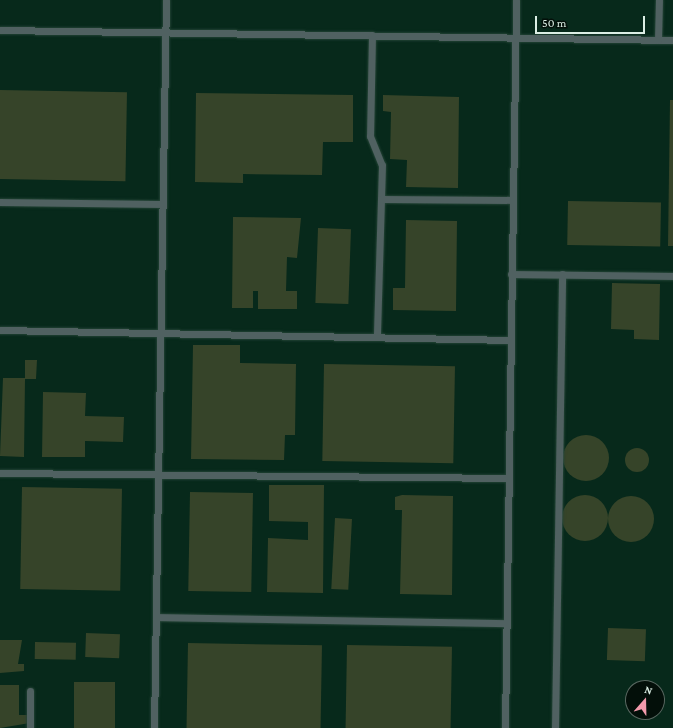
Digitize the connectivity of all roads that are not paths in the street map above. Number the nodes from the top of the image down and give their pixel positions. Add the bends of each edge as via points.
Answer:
1 (166, 0) edge
2 (516, 0) edge
3 (659, 0) edge
4 (0, 30) edge
5 (165, 31) junction
6 (372, 35) junction
7 (515, 38) junction
8 (658, 40) junction
9 (673, 40) edge
10 (381, 200) junction
11 (512, 200) junction
12 (0, 202) edge
13 (162, 204) junction
14 (511, 274) junction
15 (562, 274) junction
16 (673, 276) edge
17 (0, 330) edge
18 (160, 333) junction
19 (377, 337) junction
20 (510, 340) junction
21 (0, 473) edge
22 (158, 474) junction
23 (509, 478) junction
24 (156, 617) junction
25 (506, 623) junction
26 (30, 691) dead end
27 (30, 728) edge
28 (154, 728) edge
29 (505, 728) edge
30 (555, 728) edge

1 - 5 lane
2 - 7 lane
3 - 8 lane
4 - 5 lane
5 - 6 lane
5 - 13 lane
6 - 7 lane
6 - 10 lane via 370,136 382,165
7 - 8 lane
7 - 11 lane
8 - 9 lane
10 - 11 lane
10 - 19 lane
11 - 14 lane
12 - 13 lane
13 - 18 lane
14 - 15 lane
14 - 20 lane
15 - 16 lane
15 - 30 lane
17 - 18 lane
18 - 19 lane
18 - 22 lane
19 - 20 lane
20 - 23 lane
21 - 22 lane
22 - 23 lane
22 - 24 lane
23 - 25 lane
24 - 25 lane
24 - 28 lane
25 - 29 lane
26 - 27 lane

